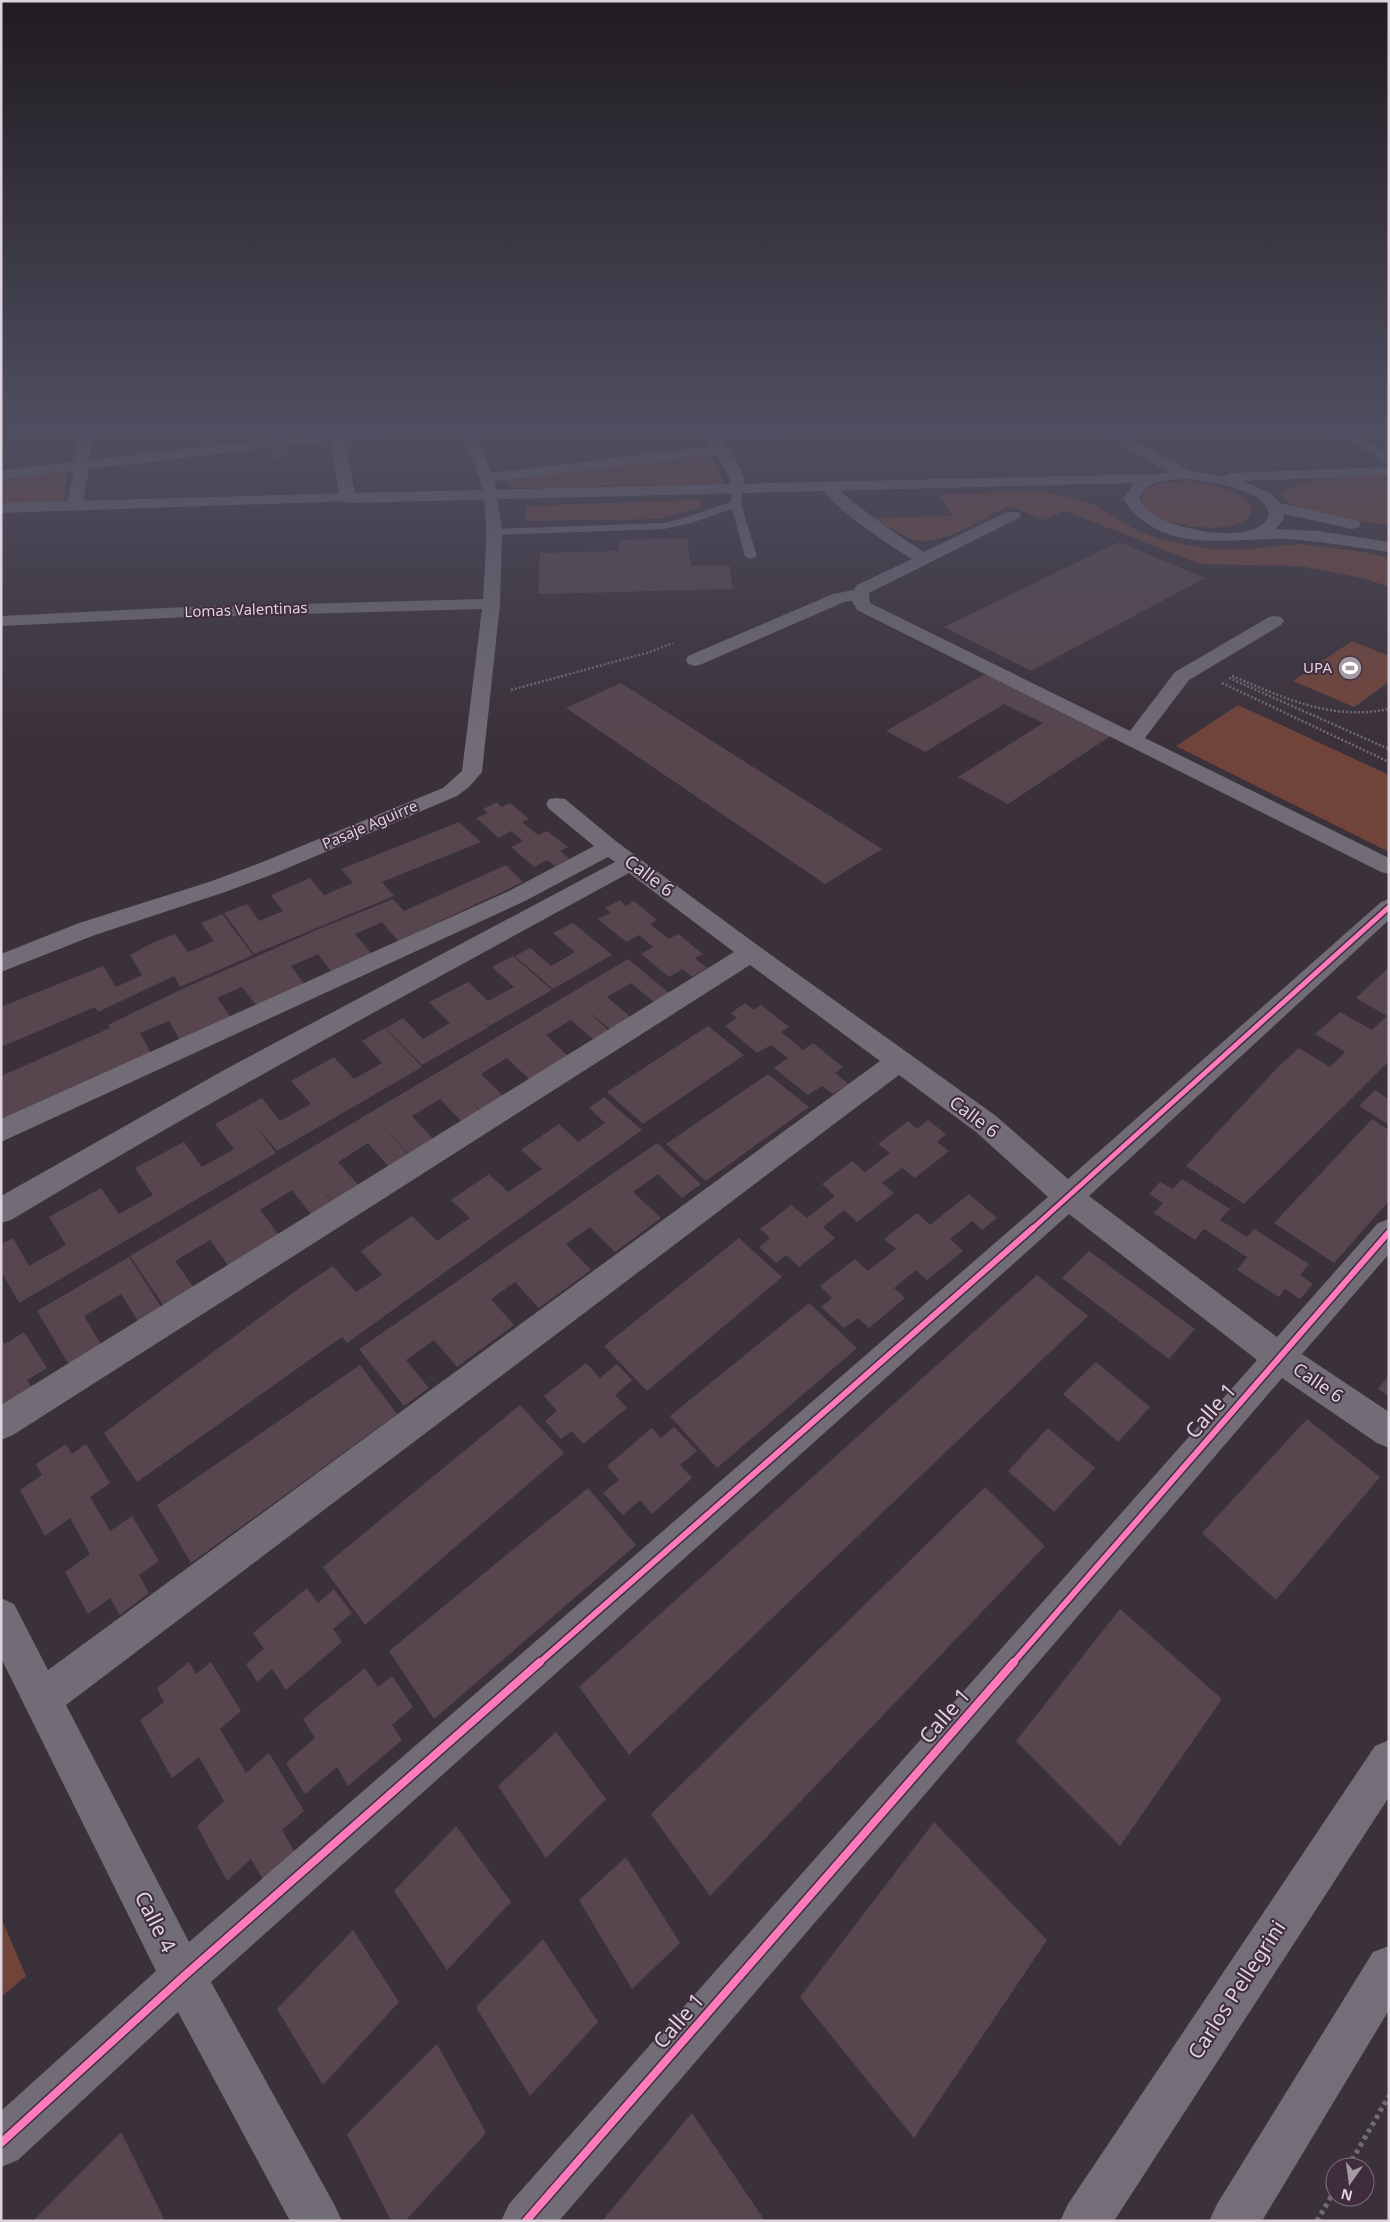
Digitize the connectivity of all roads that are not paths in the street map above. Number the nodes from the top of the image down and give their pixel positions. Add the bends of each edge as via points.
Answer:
1 (531, 531) edge
2 (745, 531) edge
3 (882, 531) edge
4 (983, 531) edge
5 (1177, 531) edge
6 (1261, 531) edge
7 (494, 532) joint
8 (1255, 533) junction
9 (1389, 546) edge
10 (751, 556) dead end
11 (924, 559) junction
12 (860, 594) junction
13 (491, 604) junction
14 (1, 621) edge
15 (1275, 621) dead end
16 (695, 660) dead end
17 (1133, 740) junction
18 (557, 804) dead end
19 (609, 847) junction
20 (631, 863) junction
21 (1389, 867) edge
22 (1389, 906) edge
23 (751, 953) junction
24 (1, 964) edge
25 (898, 1062) junction
26 (1, 1132) edge
27 (1068, 1197) junction
28 (1, 1211) edge
29 (1389, 1232) edge
30 (1279, 1357) junction
31 (1, 1424) edge
32 (1389, 1432) edge
33 (1, 1617) edge
34 (42, 1699) junction
35 (1389, 1760) edge
36 (1389, 1968) edge
37 (183, 1977) junction
38 (1, 2143) edge
39 (317, 2221) edge
40 (526, 2221) edge
41 (1084, 2221) edge
42 (1234, 2221) edge

1 - 7 lane
2 - 10 lane
3 - 11 street
4 - 11 street
5 - 8 main road via 1229,536
6 - 8 main road
7 - 13 street, Pasaje Aguirre
8 - 9 main road via 1318,536
11 - 12 street via 863,589
12 - 16 street via 839,598
12 - 17 street via 863,606
13 - 14 street, Lomas Valentinas via 187,612
13 - 24 street, Pasaje Aguirre via 472,772 450,792 242,878 87,930
15 - 17 street via 1182,676
17 - 21 street
18 - 19 street, Calle 6
19 - 20 street, Calle 6
19 - 26 street via 517,896
20 - 23 street, Calle 6
20 - 28 street via 101,1151
22 - 27 street
23 - 25 street, Calle 6
23 - 31 street
25 - 27 street, Calle 6 via 986,1124
25 - 34 street
27 - 30 street, Calle 6
27 - 37 street
29 - 30 street, Calle 1
30 - 32 street, Calle 6
30 - 40 street, Calle 1
33 - 34 street, Calle 4
34 - 37 street, Calle 4
35 - 41 main road, Carlos Pellegrini
36 - 42 main road
37 - 38 street
37 - 39 street, Calle 4

